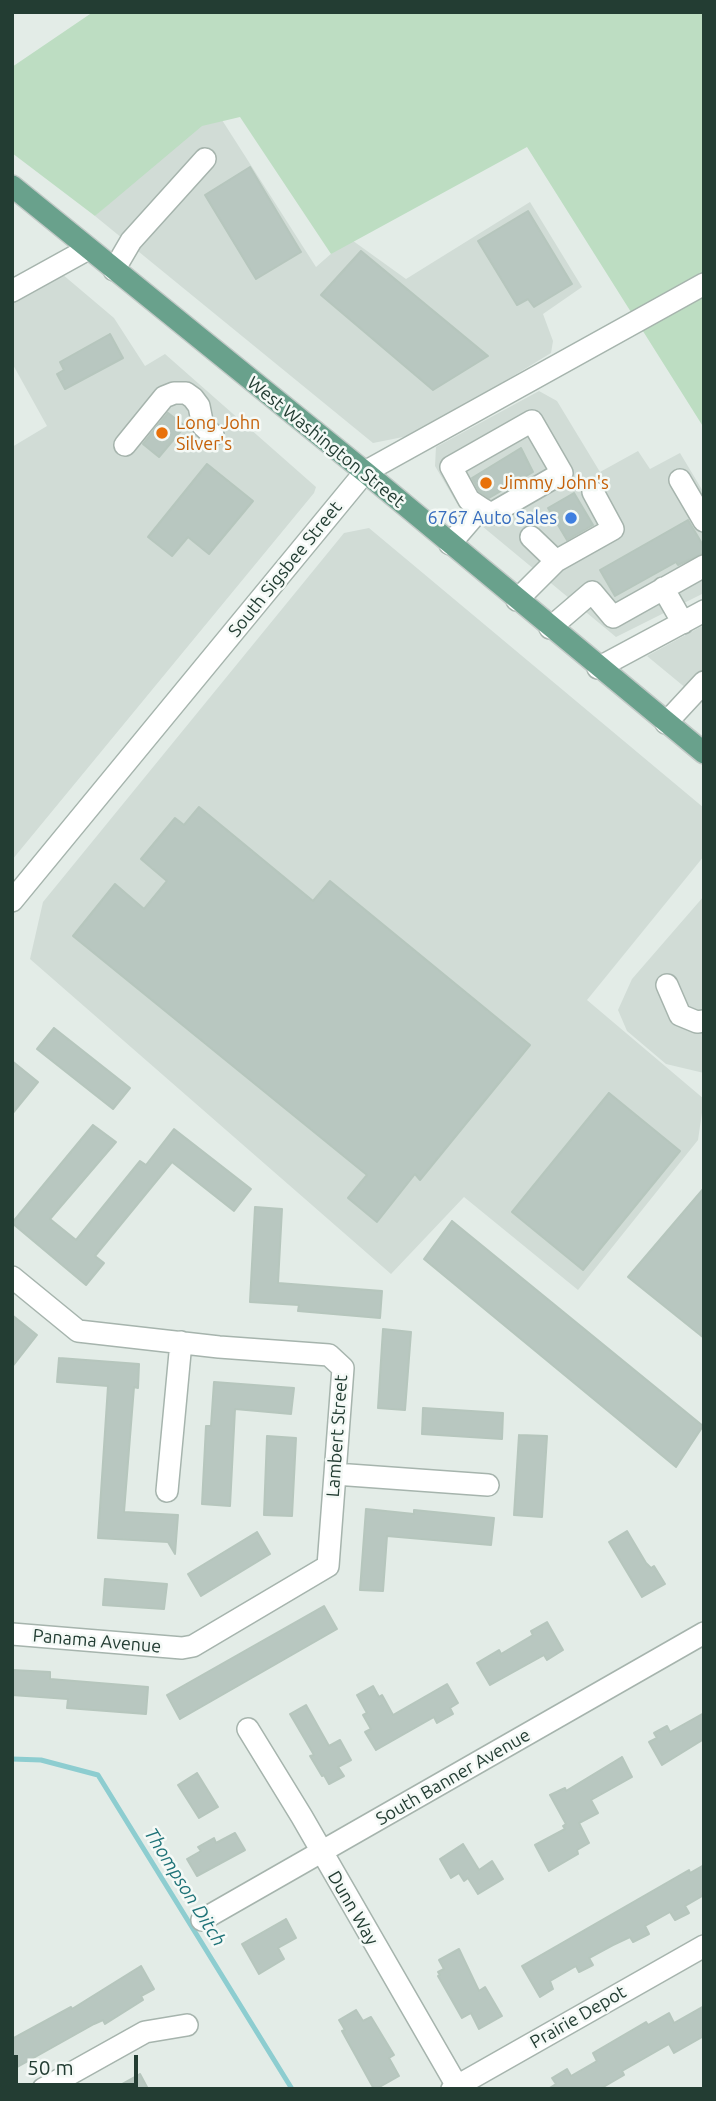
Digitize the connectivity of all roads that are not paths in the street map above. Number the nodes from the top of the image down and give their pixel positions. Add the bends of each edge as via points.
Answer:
1 (205, 159) dead end
2 (12, 186) edge
3 (88, 250) junction
4 (114, 270) junction
5 (704, 284) edge
6 (12, 291) edge
7 (514, 388) junction
8 (533, 421) junction
9 (213, 435) dead end
10 (125, 445) dead end
11 (365, 472) junction
12 (680, 480) dead end
13 (593, 492) dead end
14 (481, 508) junction
15 (704, 522) edge
16 (531, 537) dead end
17 (450, 544) junction
18 (556, 561) junction
19 (704, 566) edge
20 (663, 589) junction
21 (517, 600) junction
22 (704, 611) edge
23 (682, 623) junction
24 (550, 628) junction
25 (598, 668) junction
26 (703, 685) edge
27 (666, 723) junction
28 (704, 754) edge
29 (12, 901) edge
30 (667, 985) dead end
31 (704, 1021) edge
32 (12, 1277) edge
33 (181, 1342) junction
34 (335, 1474) junction
35 (488, 1485) dead end
36 (167, 1491) dead end
37 (704, 1633) edge
38 (12, 1634) edge
39 (182, 1648) joint
40 (248, 1729) dead end
41 (321, 1852) junction
42 (202, 1920) dead end
43 (704, 1945) edge
44 (187, 2025) dead end
45 (454, 2087) edge
46 (43, 2089) edge

1 - 4 street via 131,241
2 - 3 main road, West Washington Street
3 - 4 main road, West Washington Street
3 - 6 street
4 - 11 main road, West Washington Street
5 - 7 street, South Sigsbee Street
7 - 8 street
7 - 11 street, South Sigsbee Street
8 - 14 street via 451,467 469,500
8 - 14 street via 562,473 491,514
9 - 10 street via 204,426 194,398 174,393 164,397
11 - 17 main road, West Washington Street
11 - 29 street, South Sigsbee Street
12 - 15 street
13 - 18 street via 613,529
14 - 17 street
16 - 18 street
17 - 21 main road, West Washington Street
18 - 21 street
19 - 20 street
20 - 23 street
20 - 24 street via 613,617 592,592
21 - 24 main road, West Washington Street
22 - 23 street
23 - 25 street
24 - 25 main road, West Washington Street
25 - 27 main road, West Washington Street
26 - 27 street
27 - 28 main road, West Washington Street
30 - 31 street via 680,1015
32 - 33 street, Lambert Street via 78,1331
33 - 34 street, Lambert Street via 329,1355 343,1368
33 - 36 street
34 - 35 street
34 - 39 street, Lambert Street via 328,1566 194,1646
37 - 41 street, South Banner Avenue
38 - 39 street, Panama Avenue
40 - 41 street, Dunn Way
41 - 42 street, South Banner Avenue
41 - 45 street, Dunn Way
43 - 45 street, Prairie Depot
44 - 46 street via 145,2032

